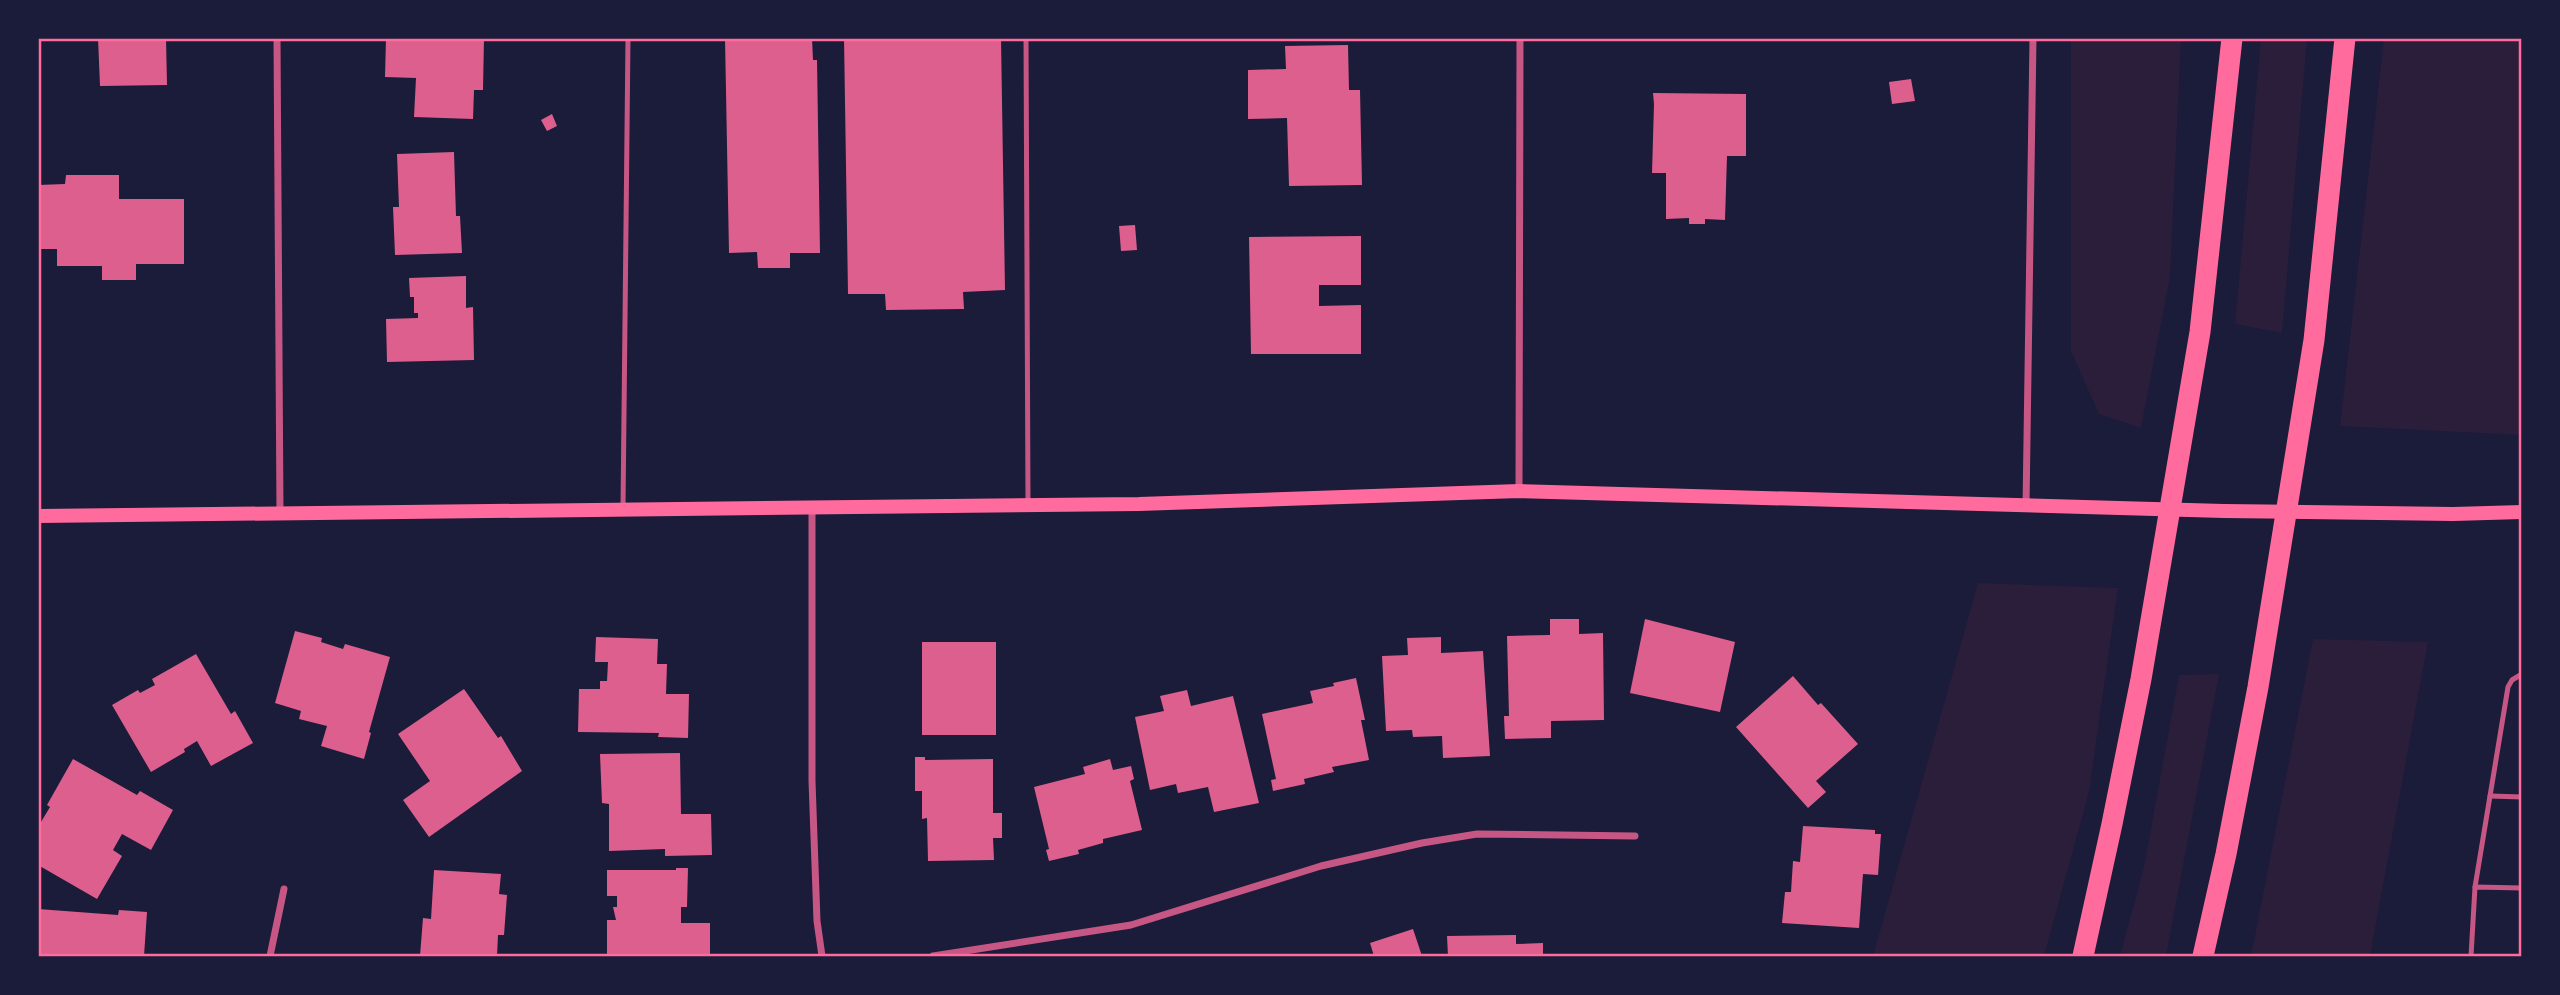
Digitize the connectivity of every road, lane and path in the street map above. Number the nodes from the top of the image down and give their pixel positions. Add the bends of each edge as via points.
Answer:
1 (276, 38) edge
2 (628, 38) edge
3 (1026, 38) edge
4 (1520, 38) edge
5 (2034, 38) edge
6 (2232, 38) edge
7 (2345, 38) edge
8 (1519, 491) junction
9 (1028, 505) junction
10 (2026, 506) junction
11 (811, 507) junction
12 (623, 509) junction
13 (2522, 512) edge
14 (280, 513) junction
15 (38, 516) edge
16 (2522, 674) edge
17 (2490, 796) junction
18 (2522, 797) edge
19 (1635, 836) dead end
20 (2475, 887) junction
21 (2522, 888) edge
22 (284, 889) dead end
23 (270, 957) edge
24 (822, 957) edge
25 (933, 957) edge
26 (2082, 957) edge
27 (2203, 957) edge
28 (2471, 957) edge

1 - 14 street
2 - 12 lane
3 - 9 lane
4 - 8 street
5 - 10 street
6 - 26 highway via 2200,332 2141,679
7 - 27 highway via 2314,340 2258,687
8 - 9 main road
8 - 10 main road
9 - 11 main road
10 - 13 main road
11 - 12 main road
11 - 24 street via 813,781
12 - 14 main road
14 - 15 main road
16 - 17 lane via 2508,687
17 - 18 lane
17 - 20 lane
19 - 25 street via 1477,834 1422,842 1321,866 1131,925
20 - 21 lane
20 - 28 lane
22 - 23 street

